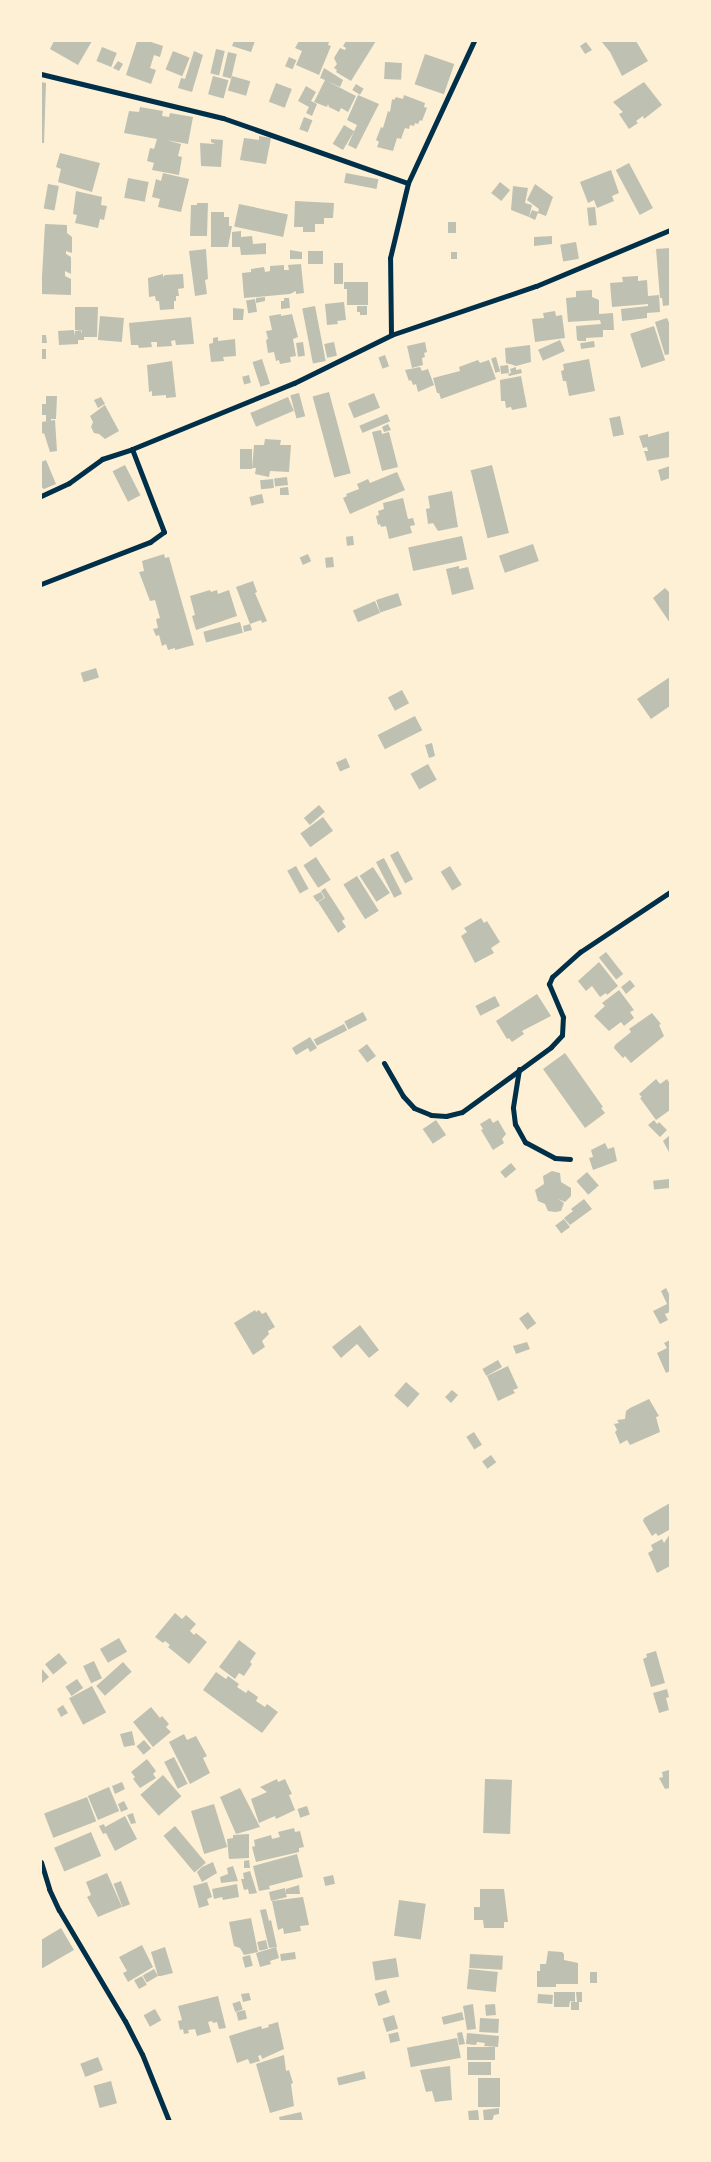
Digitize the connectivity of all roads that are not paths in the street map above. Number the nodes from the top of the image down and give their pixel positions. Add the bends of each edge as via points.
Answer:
1 (474, 41) edge
2 (41, 74) edge
3 (408, 183) junction
4 (670, 230) edge
5 (391, 335) junction
6 (132, 449) junction
7 (41, 496) edge
8 (41, 584) edge
9 (670, 892) edge
10 (384, 1063) dead end
11 (519, 1069) junction
12 (570, 1159) dead end
13 (41, 1862) edge
14 (169, 2121) edge

1 - 3 street
2 - 3 street via 223,118
3 - 5 street via 390,258
4 - 5 street via 536,286
5 - 6 street via 294,383
6 - 7 street via 102,459 69,483
6 - 8 street via 164,532 150,542
9 - 11 street via 580,952 552,977 549,984 563,1017 562,1035 552,1047
10 - 11 street via 414,1108 431,1115 446,1116 462,1112
11 - 12 street via 514,1124 525,1142 555,1158
13 - 14 street via 59,1910 142,2054

